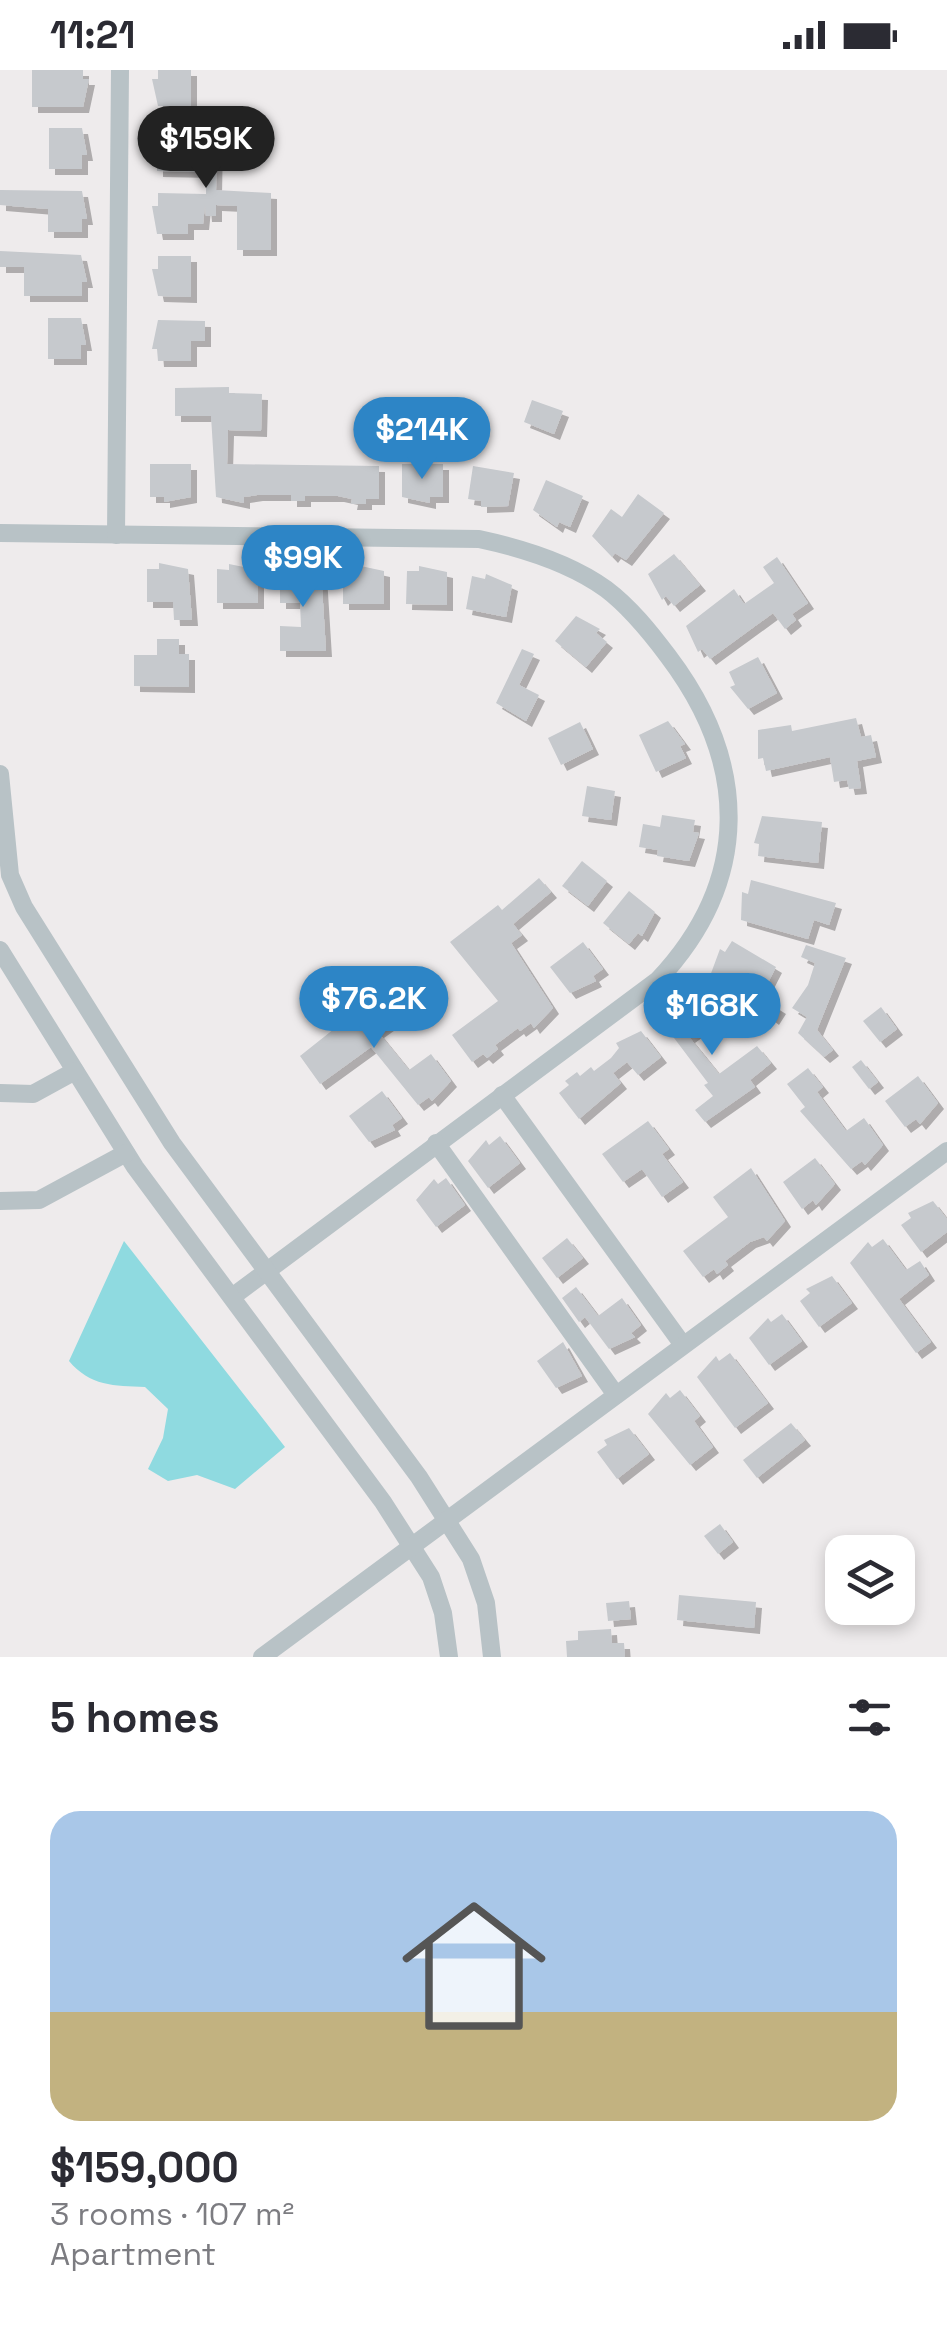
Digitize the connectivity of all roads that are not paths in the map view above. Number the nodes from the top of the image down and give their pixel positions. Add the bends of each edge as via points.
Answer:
1 (120, 70) edge
2 (0, 533) edge
3 (116, 534) junction
4 (0, 774) edge
5 (0, 950) edge
6 (75, 1071) junction
7 (0, 1093) edge
8 (502, 1095) junction
9 (436, 1143) junction
10 (947, 1151) edge
11 (126, 1153) junction
12 (0, 1201) edge
13 (265, 1269) junction
14 (232, 1297) junction
15 (683, 1344) junction
16 (616, 1395) junction
17 (446, 1519) junction
18 (411, 1546) junction
19 (262, 1657) edge
20 (448, 1657) edge
21 (492, 1657) edge

1 - 3 street
2 - 3 street
3 - 8 street via 478,539 516,547 605,589 648,629 688,682 720,743 729,798 725,858 712,904 686,950 658,980
4 - 13 street via 10,875 24,907 172,1143
5 - 6 street
6 - 7 street via 33,1094
6 - 11 street
8 - 9 street
8 - 15 street
9 - 13 street
9 - 16 street
10 - 15 street
11 - 12 street via 38,1200
11 - 14 street
13 - 14 street
13 - 17 street
14 - 18 street
15 - 16 street
16 - 17 street
17 - 18 street
17 - 21 street via 471,1558 486,1603
18 - 19 street
18 - 20 street via 431,1577

